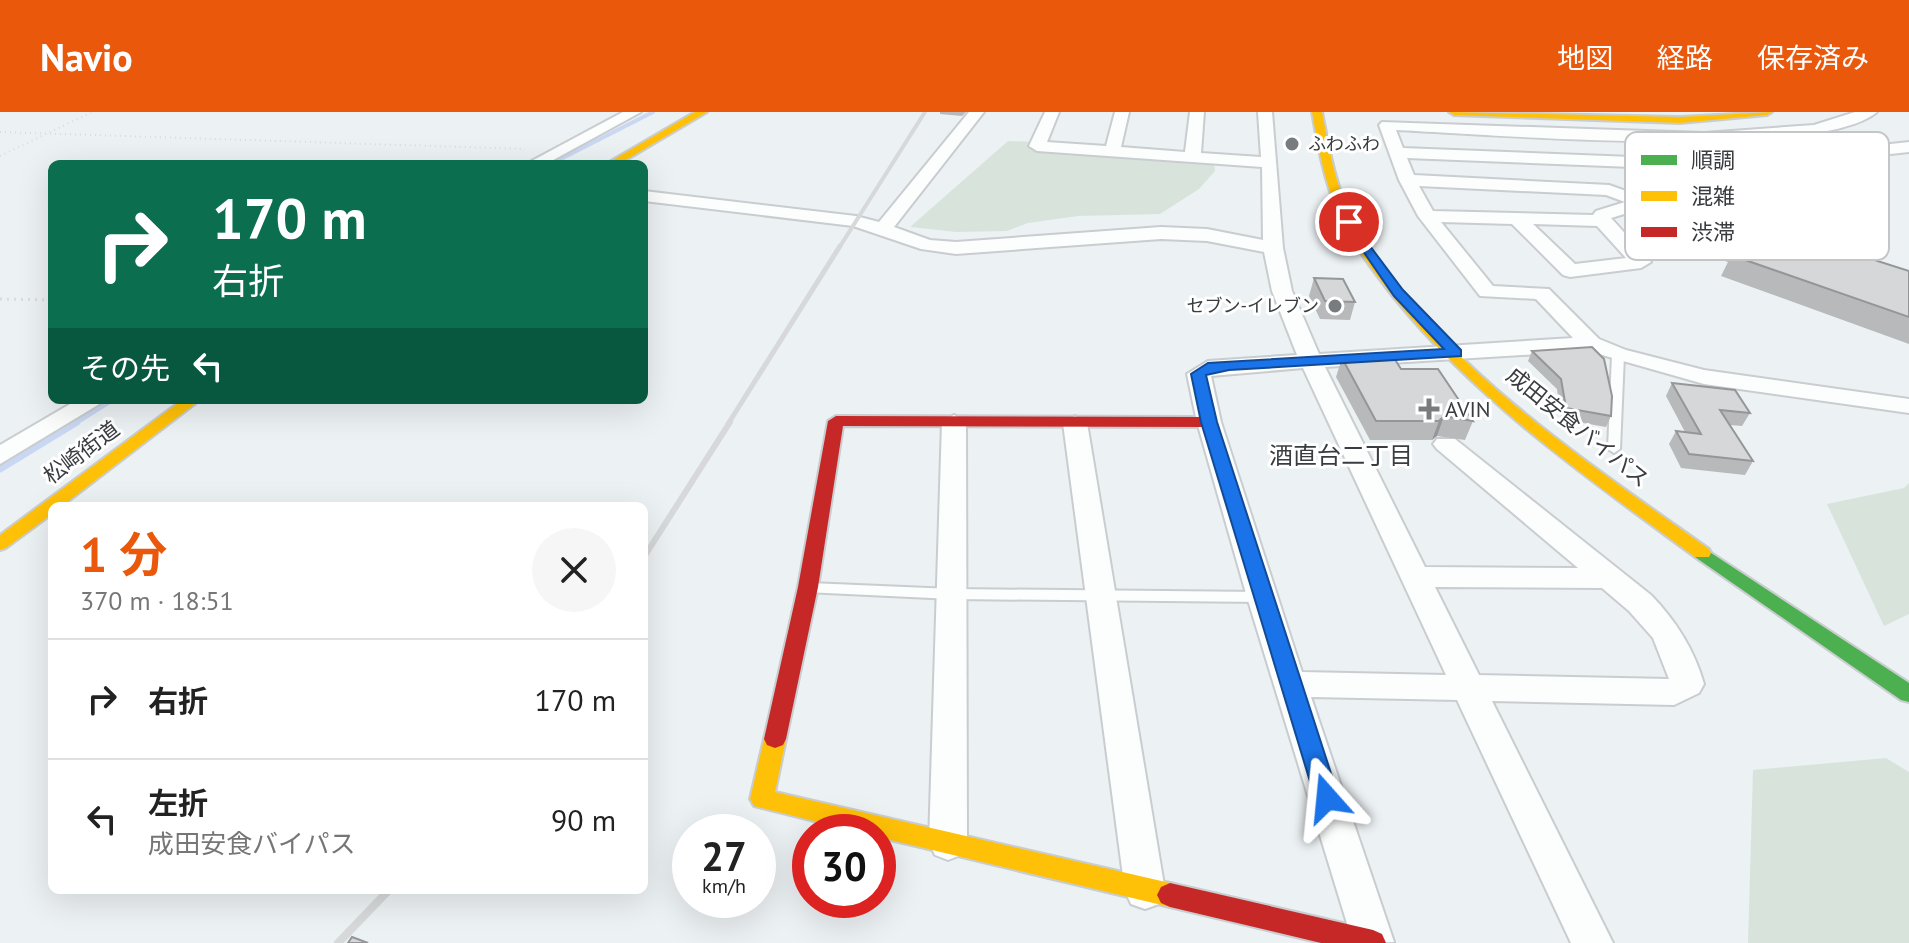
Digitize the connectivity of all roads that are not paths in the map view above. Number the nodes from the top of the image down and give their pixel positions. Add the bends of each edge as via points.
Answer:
1 (634, 112) edge
2 (702, 112) edge
3 (977, 112) edge
4 (1052, 112) edge
5 (1122, 112) edge
6 (1197, 112) edge
7 (1265, 112) edge
8 (1454, 112) edge
9 (1767, 112) edge
10 (1870, 112) edge
11 (1495, 113) edge
12 (1675, 116) edge
13 (1316, 121) edge
14 (1836, 124) junction
15 (1513, 131) junction
16 (1696, 132) edge
17 (1793, 132) edge
18 (1863, 132) edge
19 (1625, 135) edge
20 (1889, 140) edge
21 (1909, 146) edge
22 (1889, 148) edge
23 (1112, 152) junction
24 (1398, 153) junction
25 (1193, 157) junction
26 (542, 160) edge
27 (618, 160) edge
28 (1625, 162) edge
29 (1270, 163) junction
30 (1407, 180) junction
31 (648, 196) edge
32 (1625, 196) edge
33 (1625, 207) edge
34 (1427, 216) junction
35 (1516, 218) junction
36 (1602, 221) junction
37 (883, 229) junction
38 (1625, 245) edge
39 (1273, 248) junction
40 (1639, 260) edge
41 (1591, 344) junction
42 (1456, 353) junction
43 (1618, 355) junction
44 (1310, 360) junction
45 (87, 404) edge
46 (187, 404) edge
47 (1909, 406) edge
48 (954, 422) junction
49 (1209, 422) junction
50 (1075, 423) junction
51 (1446, 444) dead end
52 (1614, 449) dead end
53 (0, 456) edge
54 (56, 502) edge
55 (48, 508) edge
56 (0, 544) edge
57 (1417, 577) junction
58 (1608, 578) junction
59 (808, 587) junction
60 (952, 594) junction
61 (1102, 595) junction
62 (1262, 597) junction
63 (1290, 684) junction
64 (1468, 686) junction
65 (1909, 694) edge
66 (948, 843) junction
67 (1145, 891) junction
68 (1373, 943) edge
69 (1592, 943) edge

1 - 26 street
2 - 27 street
3 - 37 street
4 - 23 street via 1037,146
5 - 23 street
6 - 25 street
7 - 29 street
8 - 11 street
9 - 12 street
10 - 14 street
11 - 12 street
11 - 15 street
12 - 16 street
13 - 42 street, 成田安食バイパス via 1349,222 1399,293
14 - 17 street
14 - 18 street
15 - 19 street
15 - 24 street via 1387,125
20 - 21 street
21 - 22 street
23 - 25 street
24 - 28 street
24 - 30 street
25 - 29 street
29 - 39 street
30 - 32 street via 1609,190
30 - 34 street
31 - 37 street via 856,221
33 - 36 street via 1602,215
34 - 35 street
34 - 41 street via 1487,292 1542,293
35 - 36 street
35 - 40 street via 1570,271
36 - 38 street
37 - 39 street via 928,245 956,248 1161,233 1207,235
39 - 44 street via 1282,291
41 - 42 street
41 - 43 street
42 - 44 street
42 - 65 street, 成田安食バイパス via 1570,455 1665,528
43 - 47 street via 1704,377
43 - 52 lane
44 - 49 street via 1208,368 1199,374
44 - 57 street
45 - 53 street
46 - 54 street, 松崎街道
48 - 50 street
48 - 59 street via 836,421
48 - 60 street
49 - 50 street
49 - 62 street
50 - 61 street
51 - 58 street
55 - 56 street, 松崎街道
57 - 58 street
57 - 64 street
58 - 64 street via 1667,630 1687,684 1674,692
59 - 60 lane
59 - 66 street via 762,799
60 - 61 lane
60 - 66 street
61 - 62 lane
61 - 67 street
62 - 63 street
63 - 64 street
63 - 68 street
64 - 69 street
66 - 67 street
67 - 68 street

